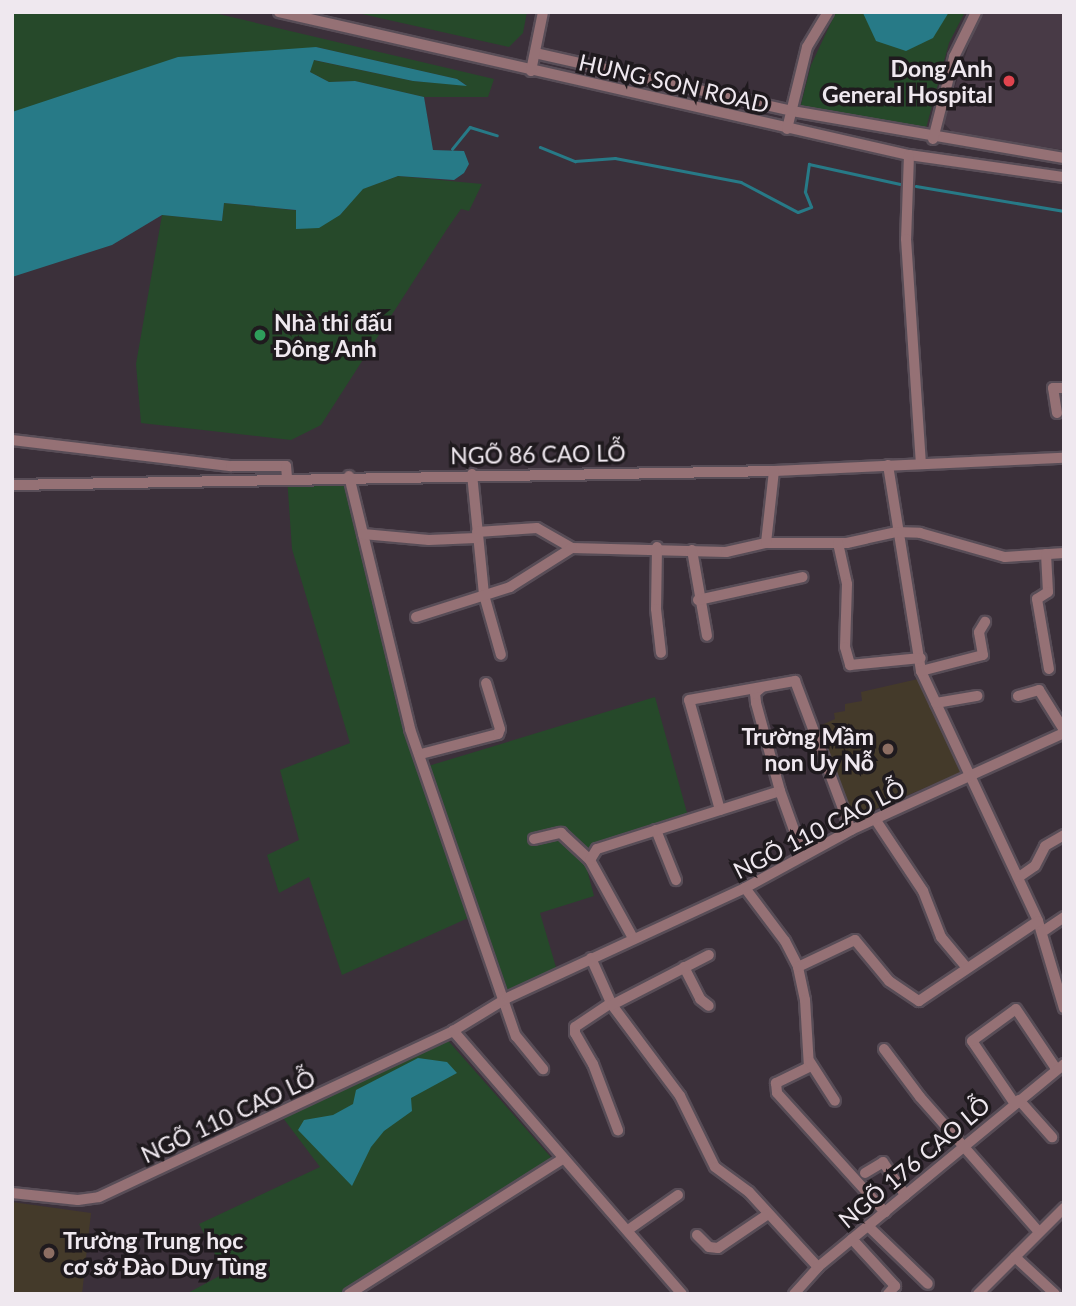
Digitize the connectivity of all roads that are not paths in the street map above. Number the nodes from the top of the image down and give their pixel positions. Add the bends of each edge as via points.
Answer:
1 (279, 12) edge
2 (543, 12) edge
3 (828, 12) edge
4 (976, 12) edge
5 (535, 53) junction
6 (531, 71) junction
7 (792, 111) junction
8 (787, 129) junction
9 (933, 139) junction
10 (909, 155) junction
11 (1064, 158) edge
12 (1064, 177) edge
13 (1064, 388) edge
14 (1057, 413) dead end
15 (12, 440) edge
16 (1064, 458) edge
17 (888, 464) junction
18 (921, 464) junction
19 (774, 471) junction
20 (472, 474) junction
21 (349, 476) junction
22 (288, 477) junction
23 (12, 485) edge
24 (896, 533) junction
25 (363, 534) junction
26 (477, 535) junction
27 (838, 543) junction
28 (766, 544) junction
29 (656, 547) junction
30 (572, 548) junction
31 (692, 550) junction
32 (1064, 553) edge
33 (1046, 554) junction
34 (803, 577) dead end
35 (484, 595) junction
36 (698, 600) junction
37 (416, 617) dead end
38 (985, 622) dead end
39 (707, 636) dead end
40 (661, 653) dead end
41 (501, 655) dead end
42 (921, 658) junction
43 (1049, 669) dead end
44 (921, 671) junction
45 (486, 683) dead end
46 (761, 688) junction
47 (976, 696) dead end
48 (1018, 696) dead end
49 (936, 704) junction
50 (1064, 732) edge
51 (421, 754) junction
52 (972, 776) junction
53 (780, 791) junction
54 (720, 810) junction
55 (875, 819) junction
56 (656, 830) junction
57 (851, 830) junction
58 (1064, 835) edge
59 (534, 839) dead end
60 (803, 855) junction
61 (590, 860) junction
62 (1019, 877) junction
63 (676, 880) dead end
64 (745, 888) junction
65 (1064, 917) edge
66 (1038, 921) junction
67 (1042, 932) junction
68 (633, 938) junction
69 (709, 955) dead end
70 (591, 958) junction
71 (684, 967) junction
72 (798, 967) junction
73 (967, 967) junction
74 (507, 998) junction
75 (611, 1004) junction
76 (709, 1006) dead end
77 (1064, 1006) edge
78 (453, 1031) junction
79 (884, 1049) dead end
80 (810, 1062) junction
81 (1060, 1067) edge
82 (543, 1069) dead end
83 (835, 1101) dead end
84 (1017, 1102) junction
85 (618, 1130) dead end
86 (1052, 1137) dead end
87 (964, 1145) junction
88 (564, 1158) junction
89 (865, 1173) dead end
90 (12, 1193) edge
91 (678, 1195) dead end
92 (905, 1195) junction
93 (1064, 1208) edge
94 (885, 1212) junction
95 (768, 1214) junction
96 (868, 1226) junction
97 (628, 1230) junction
98 (1039, 1232) junction
99 (697, 1235) dead end
100 (852, 1239) junction
101 (1015, 1257) junction
102 (818, 1267) junction
103 (928, 1284) dead end
104 (349, 1294) edge
105 (682, 1294) edge
106 (794, 1294) edge
107 (888, 1294) edge
108 (978, 1294) edge
109 (1055, 1294) edge

1 - 6 street, HUNG SON ROAD
2 - 5 street
3 - 7 street via 807,47
4 - 9 street via 954,57
5 - 6 street
5 - 7 street
6 - 8 street, HUNG SON ROAD
7 - 8 street
7 - 9 street
8 - 10 street, HUNG SON ROAD
9 - 11 street
10 - 12 street, HUNG SON ROAD
10 - 18 street via 906,239
13 - 14 street via 1053,387
15 - 22 street via 231,466 286,466
16 - 18 street, NGÕ 86 CAO LỖ
17 - 18 street, NGÕ 86 CAO LỖ
17 - 19 street, NGÕ 86 CAO LỖ
17 - 24 street
19 - 20 street, NGÕ 86 CAO LỖ
19 - 28 street
20 - 21 street, NGÕ 86 CAO LỖ
20 - 26 street
21 - 22 street, NGÕ 86 CAO LỖ
21 - 25 street
22 - 23 street, NGÕ 86 CAO LỖ
24 - 27 street
24 - 33 street via 920,533 1005,557
24 - 42 street
25 - 26 street via 429,540
25 - 51 street via 406,713
26 - 30 street via 537,528
26 - 35 street
27 - 28 street
27 - 42 street via 846,584 845,647 850,666
28 - 31 street via 726,552
29 - 30 street
29 - 31 street
29 - 40 street
30 - 35 street via 510,587
31 - 36 street
32 - 33 street
33 - 43 street via 1048,592 1037,599
34 - 36 street
35 - 37 street
35 - 41 street
36 - 39 street
38 - 44 street via 979,632 983,655
42 - 44 street
44 - 49 street
45 - 51 street via 498,734
46 - 53 street via 755,693 756,703
46 - 54 street via 689,700
46 - 57 street via 795,681
47 - 49 street
48 - 50 street via 1039,690
49 - 52 street
50 - 52 street, NGÕ 110 CAO LỖ
51 - 74 street
52 - 55 street, NGÕ 110 CAO LỖ
52 - 62 street
53 - 54 street
53 - 60 street
54 - 56 street
55 - 57 street, NGÕ 110 CAO LỖ
55 - 73 street via 923,891 941,937
56 - 61 street via 597,849
56 - 63 street
57 - 60 street, NGÕ 110 CAO LỖ
58 - 62 street via 1045,846 1035,866
59 - 61 street via 561,833
60 - 64 street, NGÕ 110 CAO LỖ
61 - 68 street
62 - 66 street
64 - 68 street, NGÕ 110 CAO LỖ
64 - 72 street via 785,941
65 - 67 street
66 - 67 street
66 - 73 street
67 - 77 street
68 - 70 street, NGÕ 110 CAO LỖ
69 - 71 street
70 - 74 street, NGÕ 110 CAO LỖ
70 - 75 street
71 - 75 street
71 - 76 street via 700,999
72 - 73 street via 853,940 889,981 919,1001
72 - 80 street
74 - 78 street, NGÕ 110 CAO LỖ
74 - 82 street via 516,1036
75 - 85 street via 575,1027 575,1034 593,1064
75 - 95 street via 680,1096 715,1167
78 - 88 street
78 - 90 street, NGÕ 110 CAO LỖ via 99,1197 78,1200
79 - 87 street
80 - 83 street
80 - 94 street via 803,1071 776,1083 777,1093
81 - 84 street, NGÕ 176 CAO LỖ
81 - 84 street via 1016,1009 972,1041
84 - 86 street
84 - 87 street, NGÕ 176 CAO LỖ
87 - 92 street, NGÕ 176 CAO LỖ
87 - 98 street
88 - 97 street
88 - 104 street
89 - 92 street via 883,1162
91 - 97 street
92 - 94 street, NGÕ 176 CAO LỖ
93 - 98 street
94 - 96 street, NGÕ 176 CAO LỖ
95 - 99 street via 718,1248 709,1247
95 - 102 street
96 - 100 street, NGÕ 176 CAO LỖ
96 - 103 street
97 - 105 street
98 - 101 street
100 - 102 street, NGÕ 176 CAO LỖ
100 - 107 street via 895,1286
101 - 108 street
101 - 109 street
102 - 106 street, NGÕ 176 CAO LỖ

